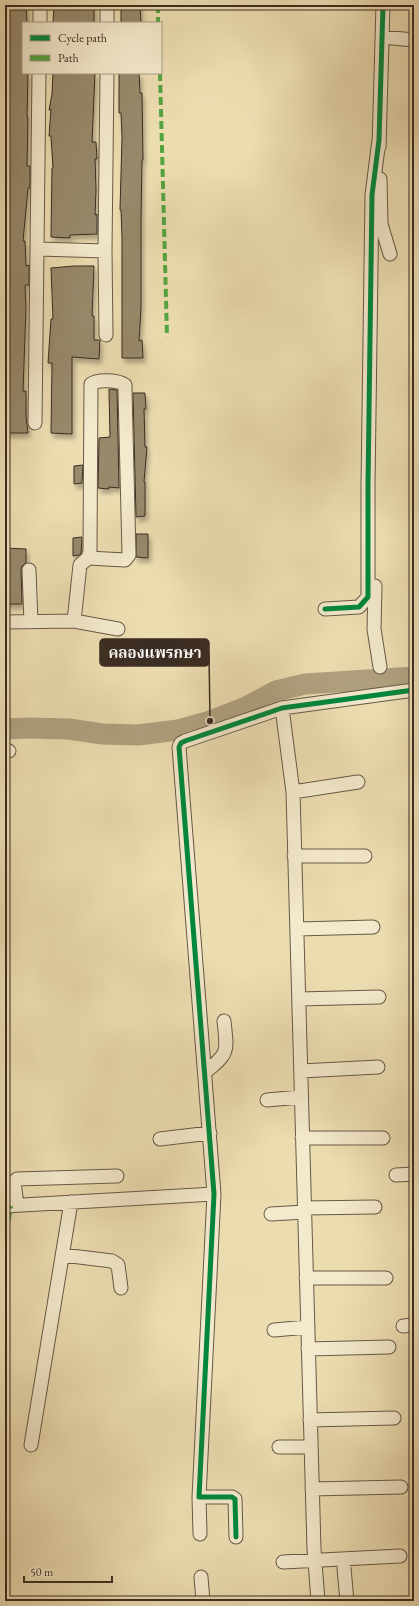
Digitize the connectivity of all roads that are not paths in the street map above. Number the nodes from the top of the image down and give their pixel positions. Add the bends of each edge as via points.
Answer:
1 (40, 5) edge
2 (107, 5) edge
3 (382, 5) edge
4 (40, 22) edge
5 (107, 22) edge
6 (382, 37) junction
7 (414, 40) edge
8 (39, 74) edge
9 (107, 74) edge
10 (379, 140) junction
11 (38, 249) junction
12 (105, 251) junction
13 (390, 254) dead end
14 (106, 336) dead end
15 (36, 423) dead end
16 (88, 558) junction
17 (369, 562) junction
18 (29, 570) dead end
19 (325, 609) dead end
20 (74, 621) junction
21 (5, 622) edge
22 (31, 622) junction
23 (118, 629) dead end
24 (380, 667) dead end
25 (414, 690) edge
26 (282, 708) junction
27 (358, 782) dead end
28 (293, 792) junction
29 (294, 856) junction
30 (364, 856) dead end
31 (372, 927) dead end
32 (296, 929) junction
33 (379, 998) dead end
34 (299, 999) junction
35 (224, 1021) dead end
36 (378, 1067) dead end
37 (301, 1071) junction
38 (205, 1072) junction
39 (301, 1097) junction
40 (267, 1100) dead end
41 (210, 1133) junction
42 (302, 1138) junction
43 (383, 1138) dead end
44 (160, 1139) dead end
45 (414, 1174) edge
46 (396, 1175) dead end
47 (117, 1176) dead end
48 (214, 1194) junction
49 (71, 1202) junction
50 (11, 1206) edge
51 (375, 1207) dead end
52 (304, 1210) junction
53 (271, 1214) dead end
54 (63, 1255) junction
55 (306, 1278) junction
56 (386, 1278) dead end
57 (121, 1288) dead end
58 (308, 1327) junction
59 (274, 1330) dead end
60 (389, 1347) dead end
61 (308, 1349) junction
62 (394, 1418) dead end
63 (310, 1420) junction
64 (32, 1445) dead end
65 (279, 1447) dead end
66 (311, 1448) junction
67 (401, 1487) dead end
68 (312, 1489) junction
69 (200, 1497) junction
70 (200, 1534) dead end
71 (236, 1537) dead end
72 (400, 1556) dead end
73 (315, 1560) junction
74 (283, 1562) dead end
75 (344, 1568) dead end
76 (201, 1577) dead end
77 (203, 1601) edge
78 (318, 1601) edge
79 (347, 1601) edge

1 - 4 street
2 - 5 street
3 - 6 street
6 - 7 street
6 - 10 street
8 - 11 street
9 - 12 street
10 - 13 street via 380,215
10 - 17 street via 372,195
11 - 12 street
11 - 15 street
12 - 14 street
16 - 16 street via 91,541 91,384 95,380 121,382 125,385 129,555 125,560
16 - 20 street via 80,565
17 - 19 street via 368,597 365,602 355,608
17 - 24 street via 375,575 374,629
18 - 22 street
20 - 22 street
20 - 23 street
21 - 22 street
25 - 26 street
26 - 28 street
26 - 38 street via 186,741 179,747
27 - 28 street
28 - 29 street
29 - 30 street
29 - 32 street
31 - 32 street
32 - 34 street
33 - 34 street
34 - 37 street
35 - 38 street via 225,1054
36 - 37 street
37 - 39 street
38 - 41 street
39 - 40 street
39 - 42 street
41 - 44 street
41 - 48 street
42 - 43 street
42 - 52 street
45 - 46 street
47 - 50 street via 17,1179 14,1182
48 - 49 street
48 - 69 street
49 - 50 street
49 - 54 street
51 - 52 street
52 - 53 street
52 - 55 street
54 - 57 street via 118,1265
54 - 64 street
55 - 56 street
55 - 58 street
58 - 59 street
58 - 61 street
60 - 61 street
61 - 63 street
62 - 63 street
63 - 66 street
65 - 66 street
66 - 68 street
67 - 68 street
68 - 73 street
69 - 70 street
69 - 71 street via 235,1499
72 - 73 street
73 - 74 street
73 - 78 street
75 - 79 street
76 - 77 street

